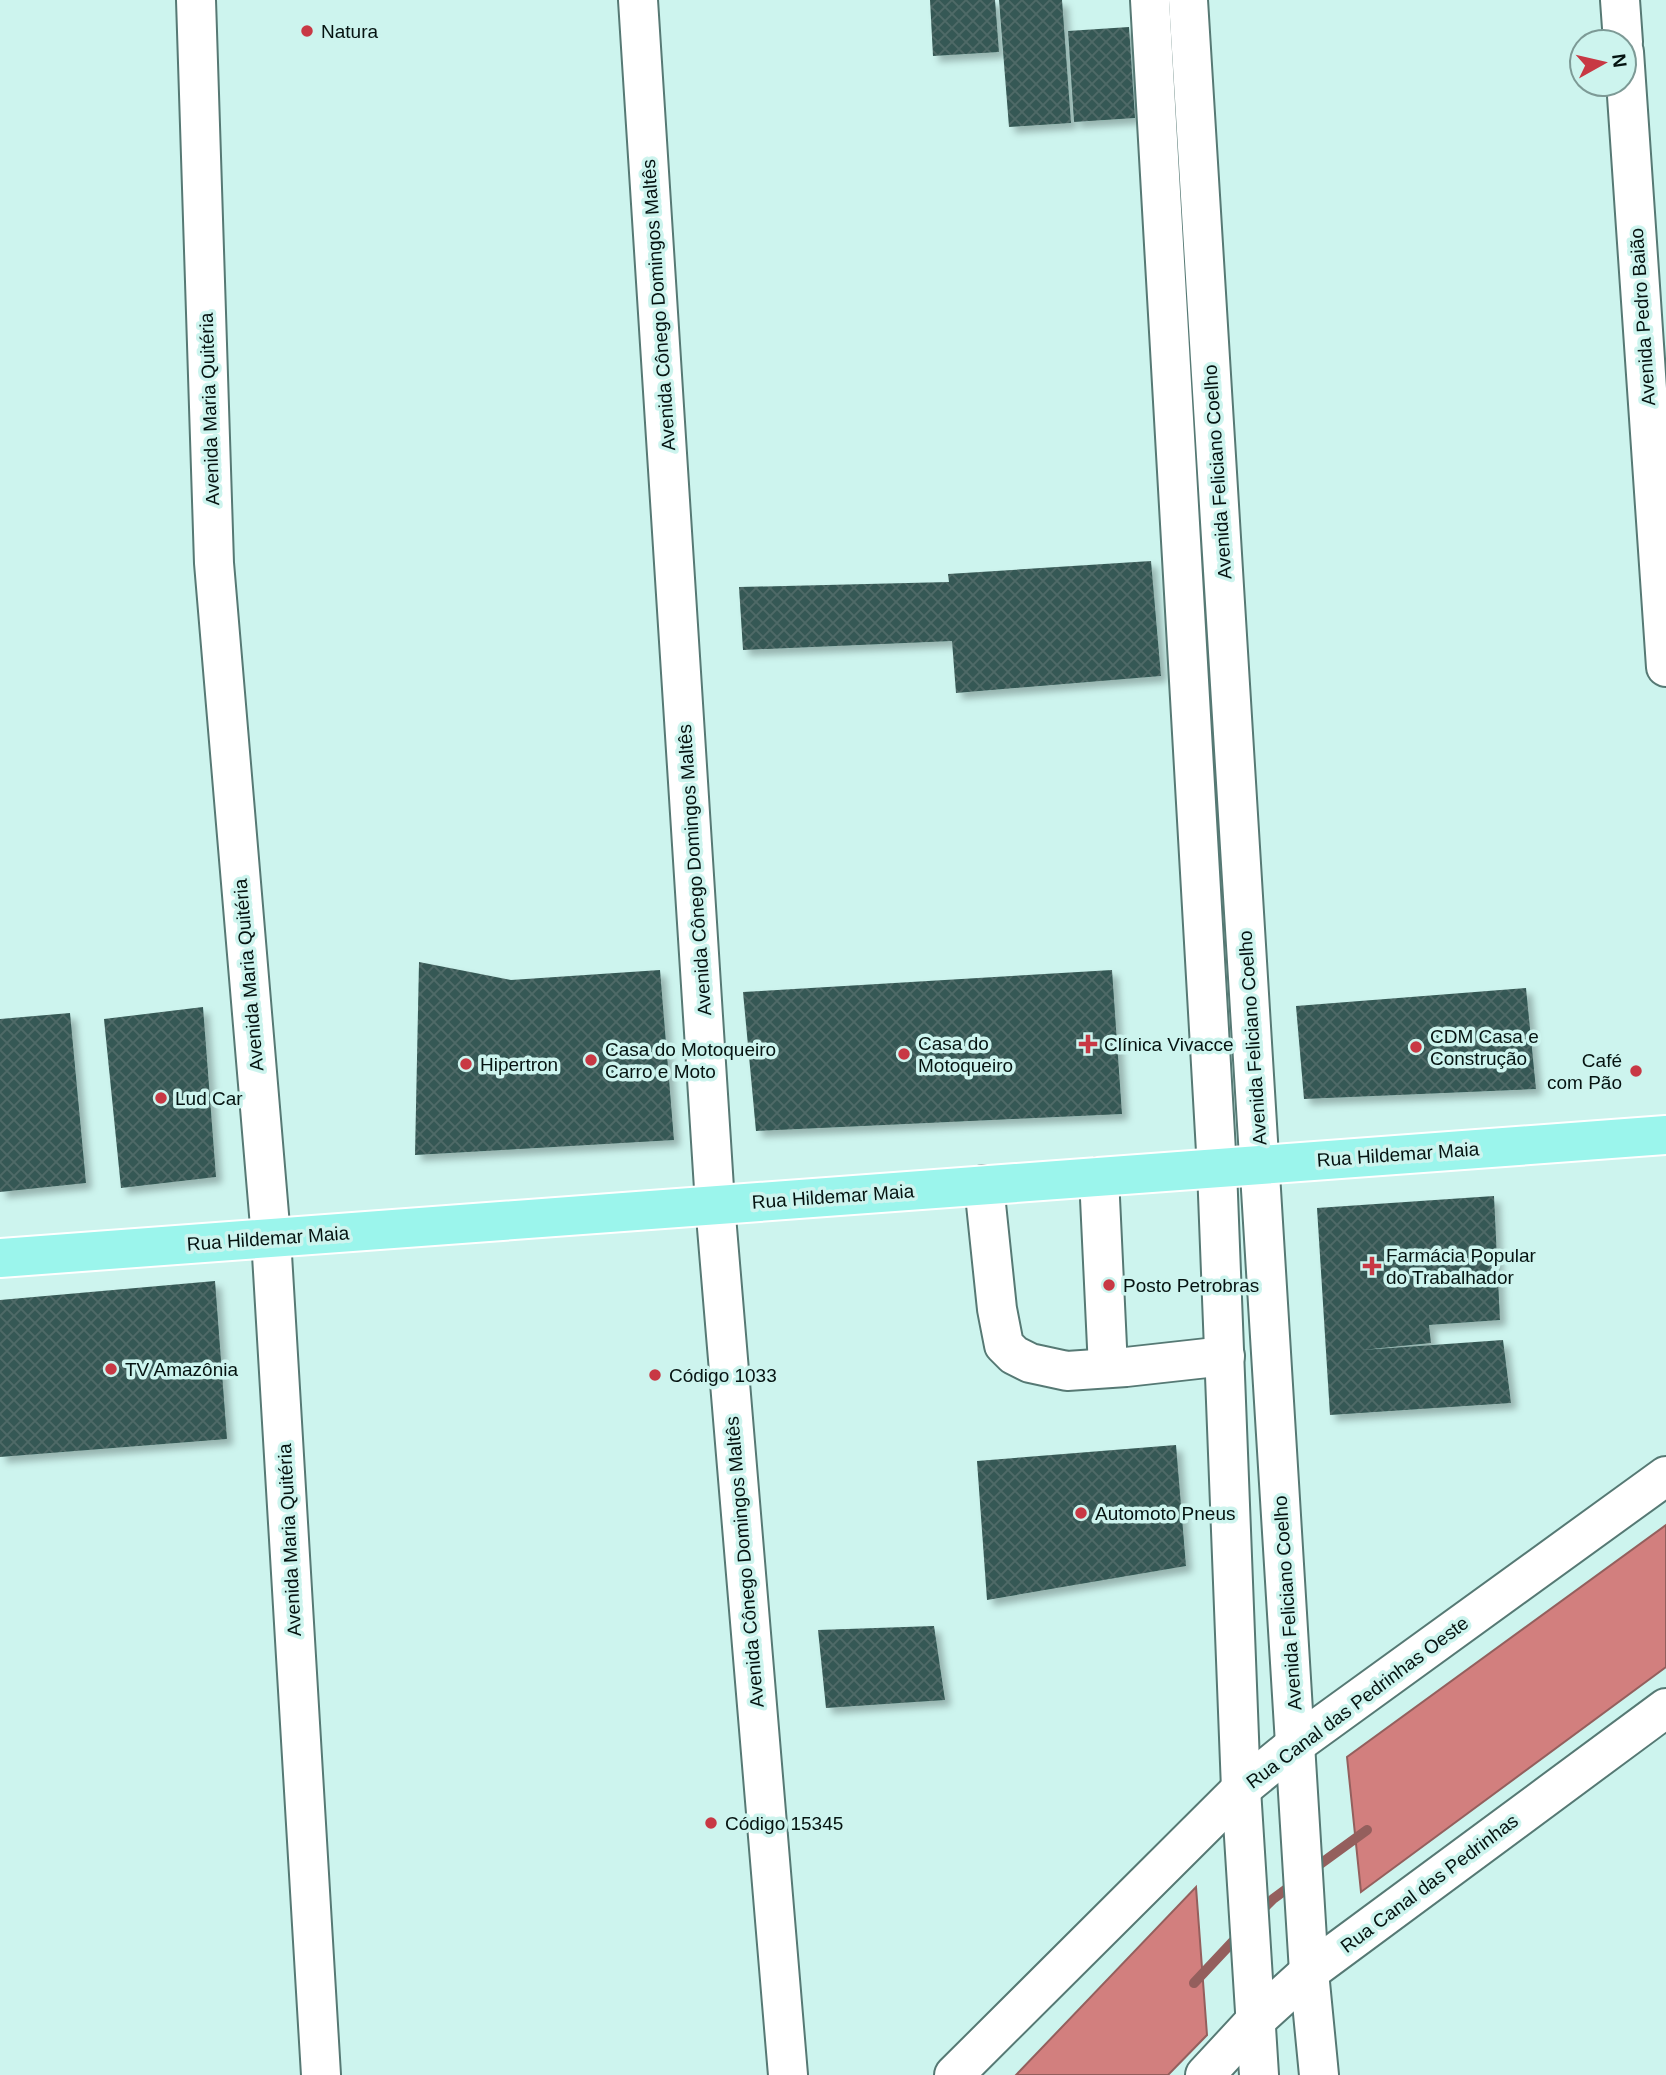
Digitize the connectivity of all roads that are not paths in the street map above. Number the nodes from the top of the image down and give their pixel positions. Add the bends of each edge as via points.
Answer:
1 (195, 0) edge
2 (638, 0) edge
3 (1150, 0) edge
4 (1188, 0) edge
5 (1620, 0) edge
6 (1622, 28) edge
7 (1627, 98) edge
8 (1666, 667) edge
9 (1666, 1135) edge
10 (1260, 1164) junction
11 (1217, 1169) junction
12 (1099, 1177) junction
13 (984, 1185) junction
14 (715, 1205) junction
15 (271, 1238) junction
16 (0, 1258) edge
17 (1226, 1356) junction
18 (1108, 1368) junction
19 (1666, 1476) edge
20 (1666, 1708) edge
21 (1296, 1744) junction
22 (1241, 1789) junction
23 (1309, 1972) junction
24 (1255, 2021) junction
25 (321, 2075) edge
26 (788, 2075) edge
27 (954, 2075) edge
28 (1205, 2075) edge
29 (1259, 2075) edge
30 (1319, 2075) edge

1 - 15 street, Avenida Maria Quitéria via 214,563
2 - 14 street, Avenida Cônego Domingos Maltês
3 - 11 street, Avenida Feliciano Coelho
4 - 10 street, Avenida Feliciano Coelho
5 - 6 street
7 - 8 street, Avenida Pedro Baião
9 - 10 main road, Rua Hildemar Maia
10 - 11 main road, Rua Hildemar Maia
10 - 21 street, Avenida Feliciano Coelho
11 - 12 main road, Rua Hildemar Maia
11 - 17 street, Avenida Feliciano Coelho
12 - 13 main road, Rua Hildemar Maia
12 - 18 street
13 - 14 main road, Rua Hildemar Maia
13 - 18 street via 1004,1345 1030,1363 1067,1371
14 - 15 main road, Rua Hildemar Maia
14 - 26 street, Avenida Cônego Domingos Maltês
15 - 16 main road, Rua Hildemar Maia
15 - 25 street, Avenida Maria Quitéria
17 - 18 street
17 - 22 street, Avenida Feliciano Coelho
19 - 21 street, Rua Canal das Pedrinhas Oeste
20 - 23 street, Rua Canal das Pedrinhas
21 - 22 street, Rua Canal das Pedrinhas Oeste
21 - 23 street, Avenida Feliciano Coelho
22 - 24 street, Avenida Feliciano Coelho
22 - 27 street, Rua Canal das Pedrinhas Oeste
23 - 24 street, Rua Canal das Pedrinhas
23 - 30 street, Avenida Feliciano Coelho
24 - 28 street, Rua Canal das Pedrinhas
24 - 29 street, Avenida Feliciano Coelho

